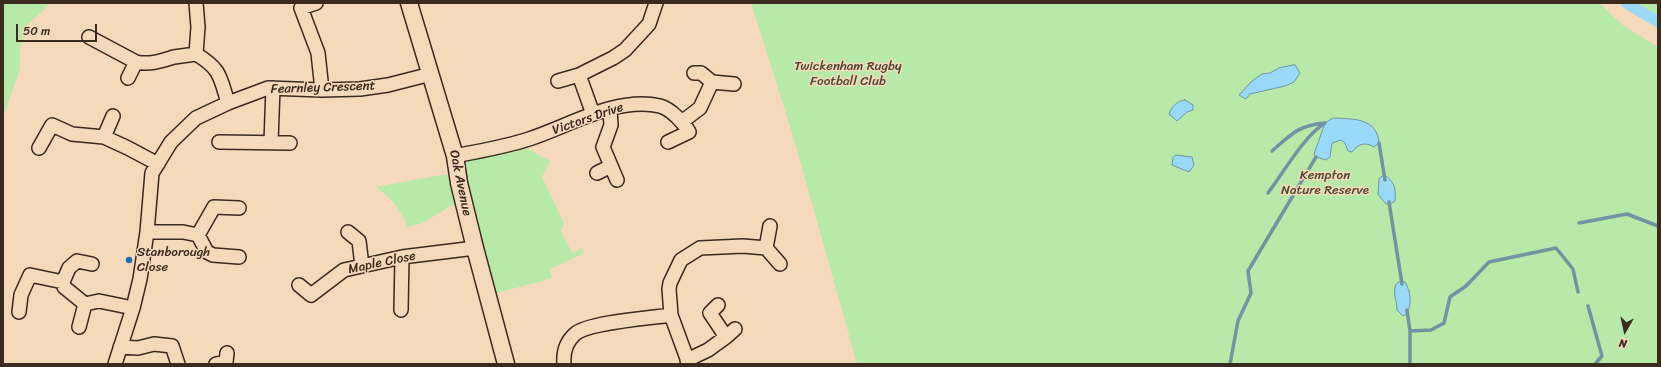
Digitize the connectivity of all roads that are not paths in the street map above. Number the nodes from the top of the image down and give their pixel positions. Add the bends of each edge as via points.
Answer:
1 (196, 3) edge
2 (316, 3) edge
3 (409, 3) edge
4 (656, 3) edge
5 (90, 37) dead end
6 (196, 54) junction
7 (136, 62) junction
8 (694, 73) dead end
9 (432, 74) junction
10 (579, 75) junction
11 (128, 78) dead end
12 (558, 81) dead end
13 (712, 82) junction
14 (734, 84) dead end
15 (273, 88) junction
16 (322, 90) junction
17 (228, 103) junction
18 (610, 110) junction
19 (593, 114) junction
20 (113, 116) dead end
21 (683, 121) junction
22 (104, 137) junction
23 (219, 142) dead end
24 (271, 142) junction
25 (668, 142) dead end
26 (290, 143) dead end
27 (39, 148) dead end
28 (455, 156) junction
29 (158, 164) junction
30 (611, 166) junction
31 (597, 173) dead end
32 (617, 180) dead end
33 (240, 208) dead end
34 (770, 226) dead end
35 (147, 232) junction
36 (348, 232) dead end
37 (198, 234) junction
38 (475, 248) junction
39 (766, 248) junction
40 (239, 257) dead end
41 (402, 257) junction
42 (92, 264) dead end
43 (780, 264) dead end
44 (362, 266) junction
45 (63, 282) junction
46 (299, 285) dead end
47 (85, 304) junction
48 (718, 306) dead end
49 (134, 308) junction
50 (401, 310) dead end
51 (19, 312) dead end
52 (671, 315) junction
53 (79, 327) dead end
54 (120, 347) junction
55 (227, 353) dead end
56 (688, 362) edge
57 (115, 364) edge
58 (178, 364) edge
59 (216, 364) edge
60 (506, 364) edge
61 (564, 364) edge

1 - 6 street
2 - 16 street via 301,8 318,53
3 - 9 street, Oak Avenue
4 - 10 street via 650,24 625,50
5 - 7 street
6 - 7 street via 148,64
6 - 17 street via 211,63 220,75
7 - 11 street
8 - 13 street via 701,73
9 - 16 street, Fearnley Crescent via 388,85
9 - 28 street, Oak Avenue
10 - 12 street
10 - 19 street
13 - 14 street
13 - 21 street via 700,108
15 - 16 street, Fearnley Crescent
15 - 17 street, Fearnley Crescent
15 - 24 street
17 - 29 street, Fearnley Crescent via 196,118 172,142
18 - 19 street, Victors Drive
18 - 21 street, Victors Drive via 631,104 662,106
18 - 30 street via 611,125 603,147
19 - 28 street, Victors Drive via 528,140
20 - 22 street
21 - 25 street via 689,132
22 - 27 street via 72,134 52,125
22 - 29 street
23 - 24 street
24 - 26 street
28 - 38 street, Oak Avenue
29 - 35 street, Fearnley Crescent via 152,173
30 - 31 street
30 - 32 street
33 - 37 street via 214,207
34 - 39 street
35 - 37 street
35 - 49 street, Fearnley Crescent
36 - 44 street via 359,241
37 - 40 street via 207,252
38 - 41 street, Maple Close
38 - 60 street, Oak Avenue
39 - 43 street
39 - 52 street via 700,248 681,260 670,283
41 - 44 street, Maple Close
41 - 50 street
42 - 45 street via 77,261 69,268
44 - 46 street, Maple Close via 344,270 310,299
45 - 47 street via 64,287
45 - 51 street via 30,275 21,295
47 - 49 street via 99,301
47 - 53 street
48 - 56 street via 710,313 731,333
49 - 54 street, Fearnley Crescent
52 - 56 street
52 - 61 street via 582,330 567,344
54 - 57 street, Fearnley Crescent
54 - 58 street via 138,348 154,344 172,346
55 - 59 street via 226,362

